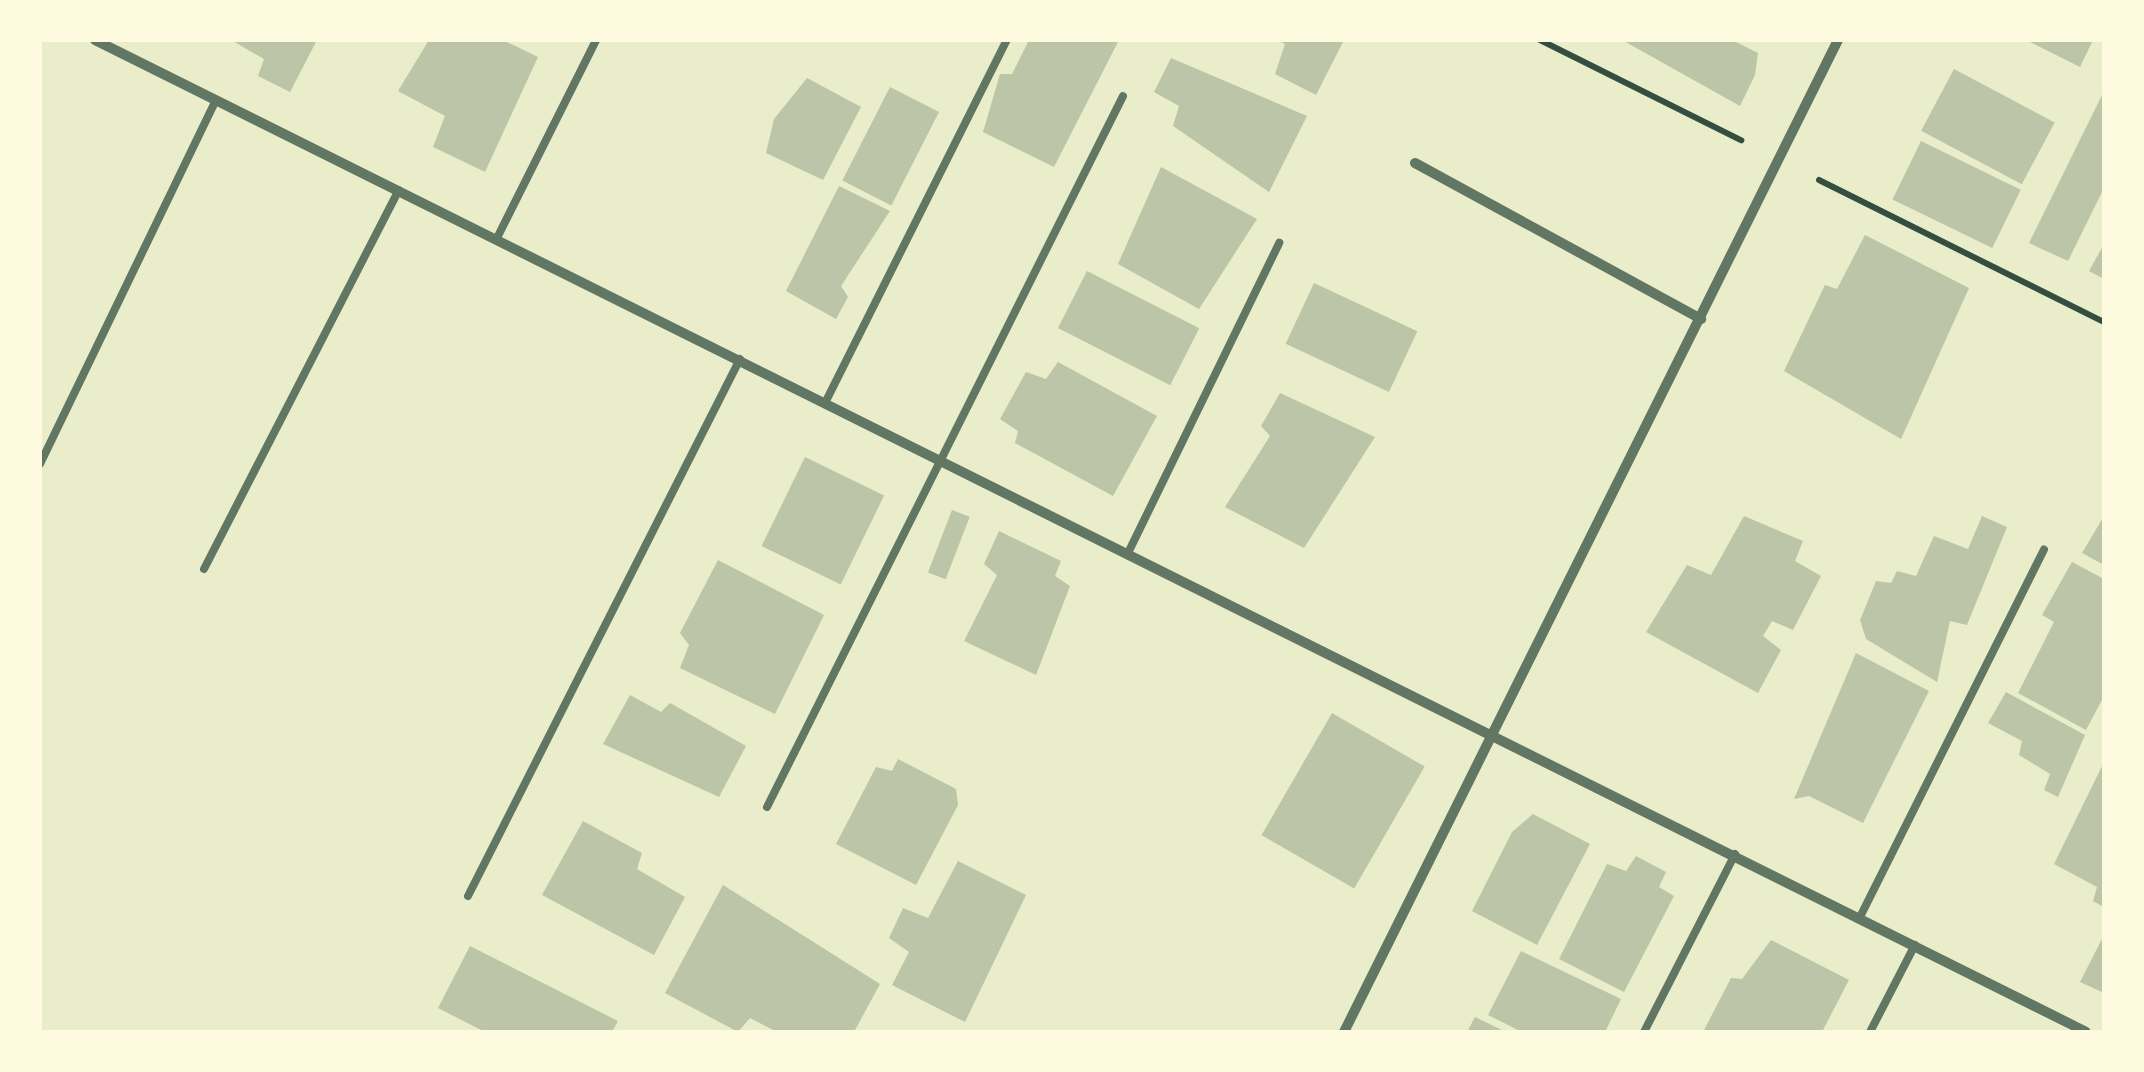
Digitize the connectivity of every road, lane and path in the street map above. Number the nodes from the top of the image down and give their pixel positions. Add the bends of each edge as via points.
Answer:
1 (95, 40) edge
2 (124, 40) edge
3 (596, 40) edge
4 (1007, 40) edge
5 (1838, 40) edge
6 (118, 52) junction
7 (1122, 96) dead end
8 (216, 100) junction
9 (1415, 162) dead end
10 (400, 190) junction
11 (497, 238) junction
12 (1279, 243) dead end
13 (1701, 319) junction
14 (740, 359) junction
15 (826, 401) junction
16 (947, 461) junction
17 (40, 464) edge
18 (2044, 550) dead end
19 (1129, 551) junction
20 (204, 569) dead end
21 (1494, 732) junction
22 (768, 807) dead end
23 (1735, 854) junction
24 (468, 896) dead end
25 (1860, 917) junction
26 (1915, 945) junction
27 (1344, 1032) edge
28 (1644, 1032) edge
29 (1870, 1032) edge
30 (2086, 1032) edge

1 - 6 street
2 - 6 lane
3 - 11 lane
4 - 15 lane
5 - 13 street
6 - 8 street
7 - 16 lane
8 - 10 street
8 - 17 lane
9 - 13 street
10 - 11 street
10 - 20 lane
11 - 14 street
12 - 19 lane
13 - 21 street
14 - 15 street
14 - 24 lane
15 - 16 street
16 - 19 street
16 - 22 lane
18 - 25 lane
19 - 21 street
21 - 23 street
21 - 27 street
23 - 25 street
23 - 28 lane
25 - 26 street
26 - 29 lane
26 - 30 street

